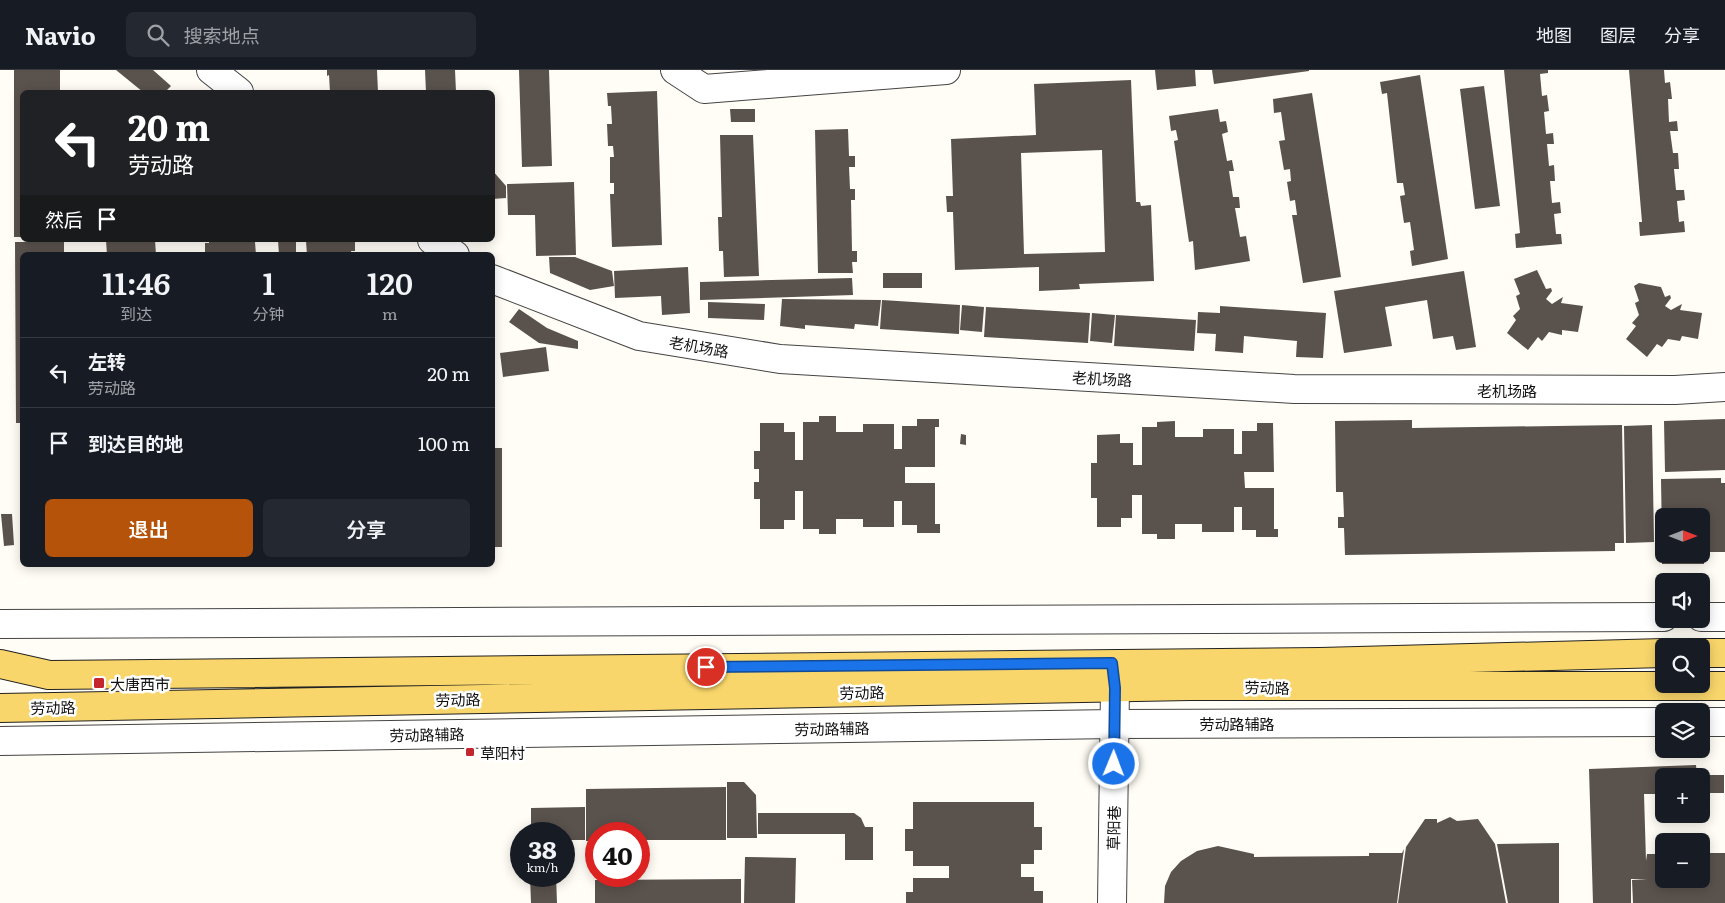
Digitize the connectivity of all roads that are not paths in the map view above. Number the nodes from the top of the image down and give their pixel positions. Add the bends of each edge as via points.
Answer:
1 (211, 70) edge
2 (675, 70) edge
3 (946, 70) edge
4 (236, 90) edge
5 (435, 242) edge
6 (450, 252) edge
7 (495, 280) edge
8 (1725, 388) edge
9 (1655, 617) edge
10 (1710, 617) edge
11 (1725, 617) edge
12 (0, 624) edge
13 (1710, 653) edge
14 (1725, 653) edge
15 (1655, 654) edge
16 (0, 664) edge
17 (1114, 676) junction
18 (1725, 686) edge
19 (0, 708) edge
20 (1655, 722) edge
21 (1710, 722) edge
22 (1725, 722) edge
23 (1114, 724) junction
24 (0, 741) edge
25 (1112, 903) edge

1 - 4 street
2 - 3 street via 704,89
5 - 6 street
7 - 8 street, 老机场路 via 639,336 780,360 1294,389
9 - 12 street
10 - 11 street
13 - 14 main road
15 - 17 main road, 劳动路 via 1320,662
16 - 17 main road, 劳动路 via 49,674
17 - 18 main road, 劳动路
17 - 19 main road, 劳动路
17 - 23 street, 草阳巷
20 - 23 street, 劳动路辅路
21 - 22 street
23 - 24 street, 劳动路辅路
23 - 25 street, 草阳巷

